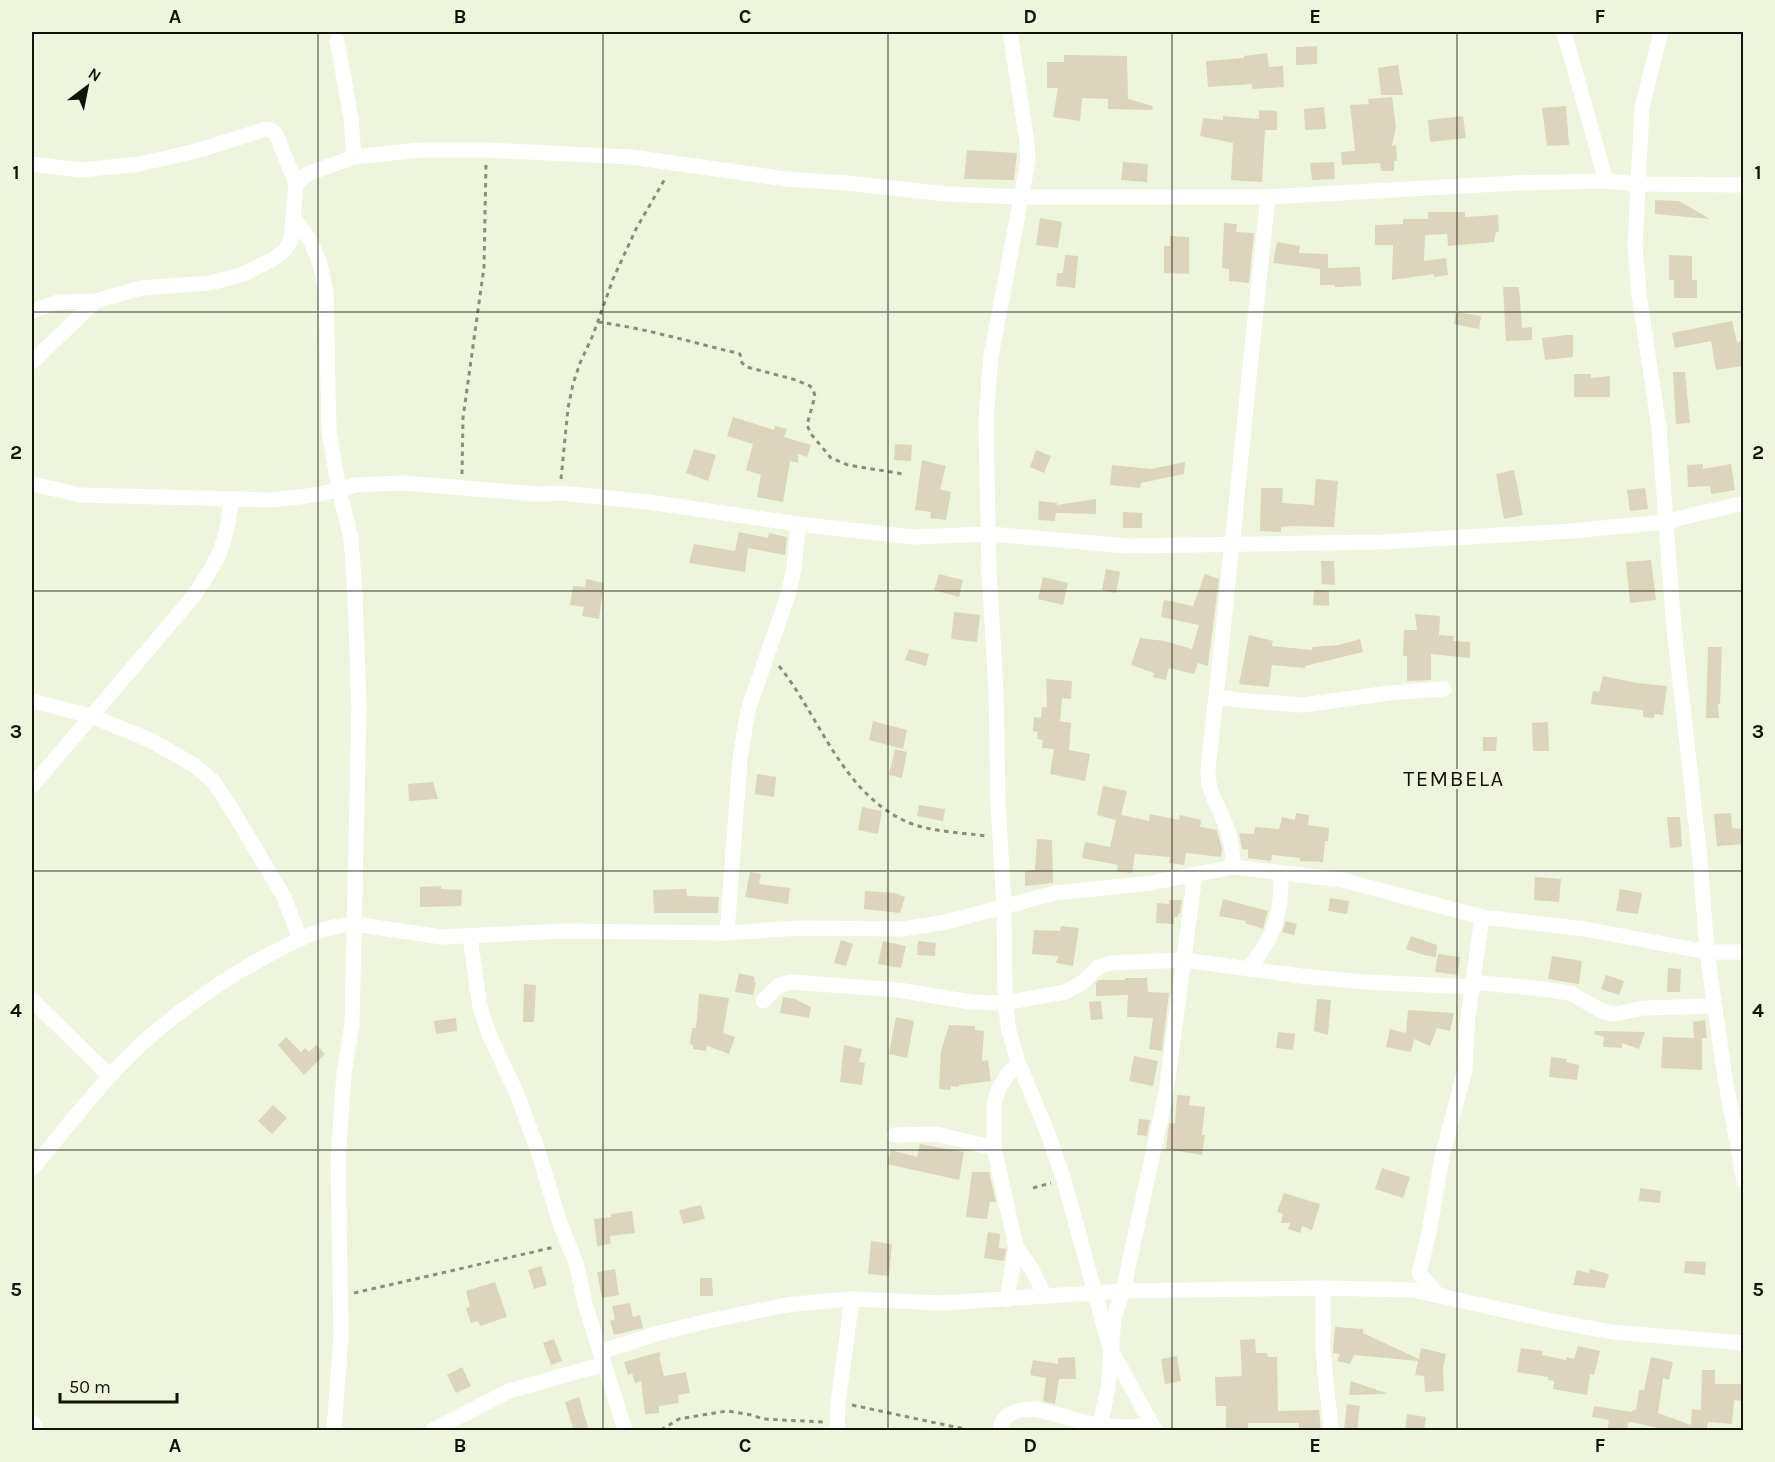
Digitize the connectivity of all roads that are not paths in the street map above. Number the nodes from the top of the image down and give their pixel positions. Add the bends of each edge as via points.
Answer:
1 (1010, 32) edge
2 (1564, 32) edge
3 (1661, 32) edge
4 (337, 40) dead end
5 (354, 157) junction
6 (32, 164) edge
7 (1606, 181) junction
8 (296, 184) junction
9 (1638, 184) junction
10 (1743, 185) edge
11 (1022, 197) junction
12 (1268, 197) junction
13 (294, 218) junction
14 (96, 301) junction
15 (32, 311) edge
16 (32, 362) edge
17 (32, 484) edge
18 (339, 490) junction
19 (231, 499) junction
20 (1743, 503) edge
21 (1664, 522) junction
22 (798, 524) junction
23 (989, 534) junction
24 (1233, 545) junction
25 (1443, 689) dead end
26 (1216, 697) junction
27 (32, 700) edge
28 (91, 717) junction
29 (32, 786) edge
30 (1233, 867) junction
31 (1281, 874) junction
32 (1195, 875) junction
33 (1004, 906) junction
34 (1482, 917) junction
35 (353, 924) junction
36 (727, 933) junction
37 (470, 937) junction
38 (300, 939) junction
39 (1707, 952) junction
40 (1743, 952) edge
41 (1184, 960) junction
42 (1248, 969) junction
43 (1473, 985) junction
44 (32, 1000) edge
45 (763, 1001) dead end
46 (1005, 1003) junction
47 (1715, 1005) junction
48 (1018, 1062) junction
49 (110, 1076) junction
50 (894, 1136) dead end
51 (994, 1148) junction
52 (32, 1169) edge
53 (1743, 1181) edge
54 (1016, 1247) junction
55 (1419, 1273) junction
56 (1323, 1288) junction
57 (1392, 1288) junction
58 (1123, 1291) junction
59 (1095, 1292) junction
60 (1437, 1294) junction
61 (1045, 1296) junction
62 (852, 1299) junction
63 (1007, 1300) junction
64 (1743, 1343) edge
65 (1110, 1348) junction
66 (602, 1358) junction
67 (32, 1422) edge
68 (837, 1427) edge
69 (1153, 1427) edge
70 (1100, 1428) edge
71 (1331, 1430) edge
72 (37, 1431) edge
73 (334, 1431) edge
74 (433, 1431) edge
75 (625, 1431) edge
76 (1000, 1431) edge

1 - 11 street via 1027,142
2 - 7 street
3 - 9 street via 1642,107
4 - 5 street
5 - 8 street via 307,174
5 - 11 street via 420,150 486,150 631,158 946,194
6 - 8 street via 81,170 140,164 266,129 276,134
7 - 9 street
7 - 12 street
8 - 13 street
9 - 10 street
9 - 21 street via 1635,245 1659,428
11 - 12 street
11 - 23 street via 988,385
12 - 24 street
13 - 14 street via 291,240 284,251 241,275 210,283 141,288
13 - 18 street via 311,242 326,292 329,431
14 - 15 street via 58,302
14 - 16 street
17 - 19 street via 81,495
18 - 19 street via 271,500
18 - 22 street via 372,483 561,493
18 - 35 street via 351,538 359,707
19 - 28 street via 229,529 216,564 170,626
20 - 21 street
21 - 24 street via 1380,542
21 - 39 street
22 - 23 street via 913,537
22 - 36 street via 788,595 748,710 740,759
23 - 24 street via 1128,546
23 - 33 street
24 - 26 street
25 - 26 street via 1303,705
26 - 30 street via 1208,783 1229,833
27 - 28 street
28 - 29 street
28 - 38 street via 171,750 214,782 284,897
30 - 31 street
30 - 32 street
31 - 34 street via 1342,880
31 - 42 street via 1276,924 1265,948
32 - 33 street via 1055,893
32 - 41 street
33 - 36 street via 902,929 800,928
33 - 46 street
34 - 39 street via 1586,928
34 - 43 street
35 - 37 street via 442,937
35 - 38 street
35 - 73 street via 352,1024 338,1160 341,1335
36 - 37 street via 564,931
37 - 66 street via 480,1007 537,1148 577,1266
38 - 49 street via 258,961 195,1003 144,1042
39 - 40 street
39 - 47 street
41 - 42 street
41 - 46 street via 1110,963 1098,967 1065,992
41 - 58 street via 1166,1093
42 - 43 street via 1365,982
43 - 47 street via 1570,993 1615,1014 1644,1008
43 - 55 street via 1465,1070 1442,1157
44 - 49 street
45 - 46 street via 778,986 791,982
46 - 48 street
47 - 53 street
48 - 51 street via 999,1088 994,1104
48 - 59 street via 1064,1180
49 - 52 street
50 - 51 street via 936,1134
51 - 54 street
54 - 61 street
54 - 63 street
55 - 57 street
55 - 60 street
56 - 57 street
56 - 58 street
56 - 71 street via 1324,1384
57 - 60 street
58 - 59 street
58 - 65 street
59 - 61 street
59 - 65 street
60 - 64 street via 1612,1332
61 - 63 street
62 - 63 street via 942,1303
62 - 66 street via 740,1314 660,1333
62 - 68 street
65 - 69 street
65 - 70 street
66 - 74 street via 509,1391
66 - 75 street
67 - 72 street
69 - 70 street
70 - 76 street via 1025,1409 1004,1417

